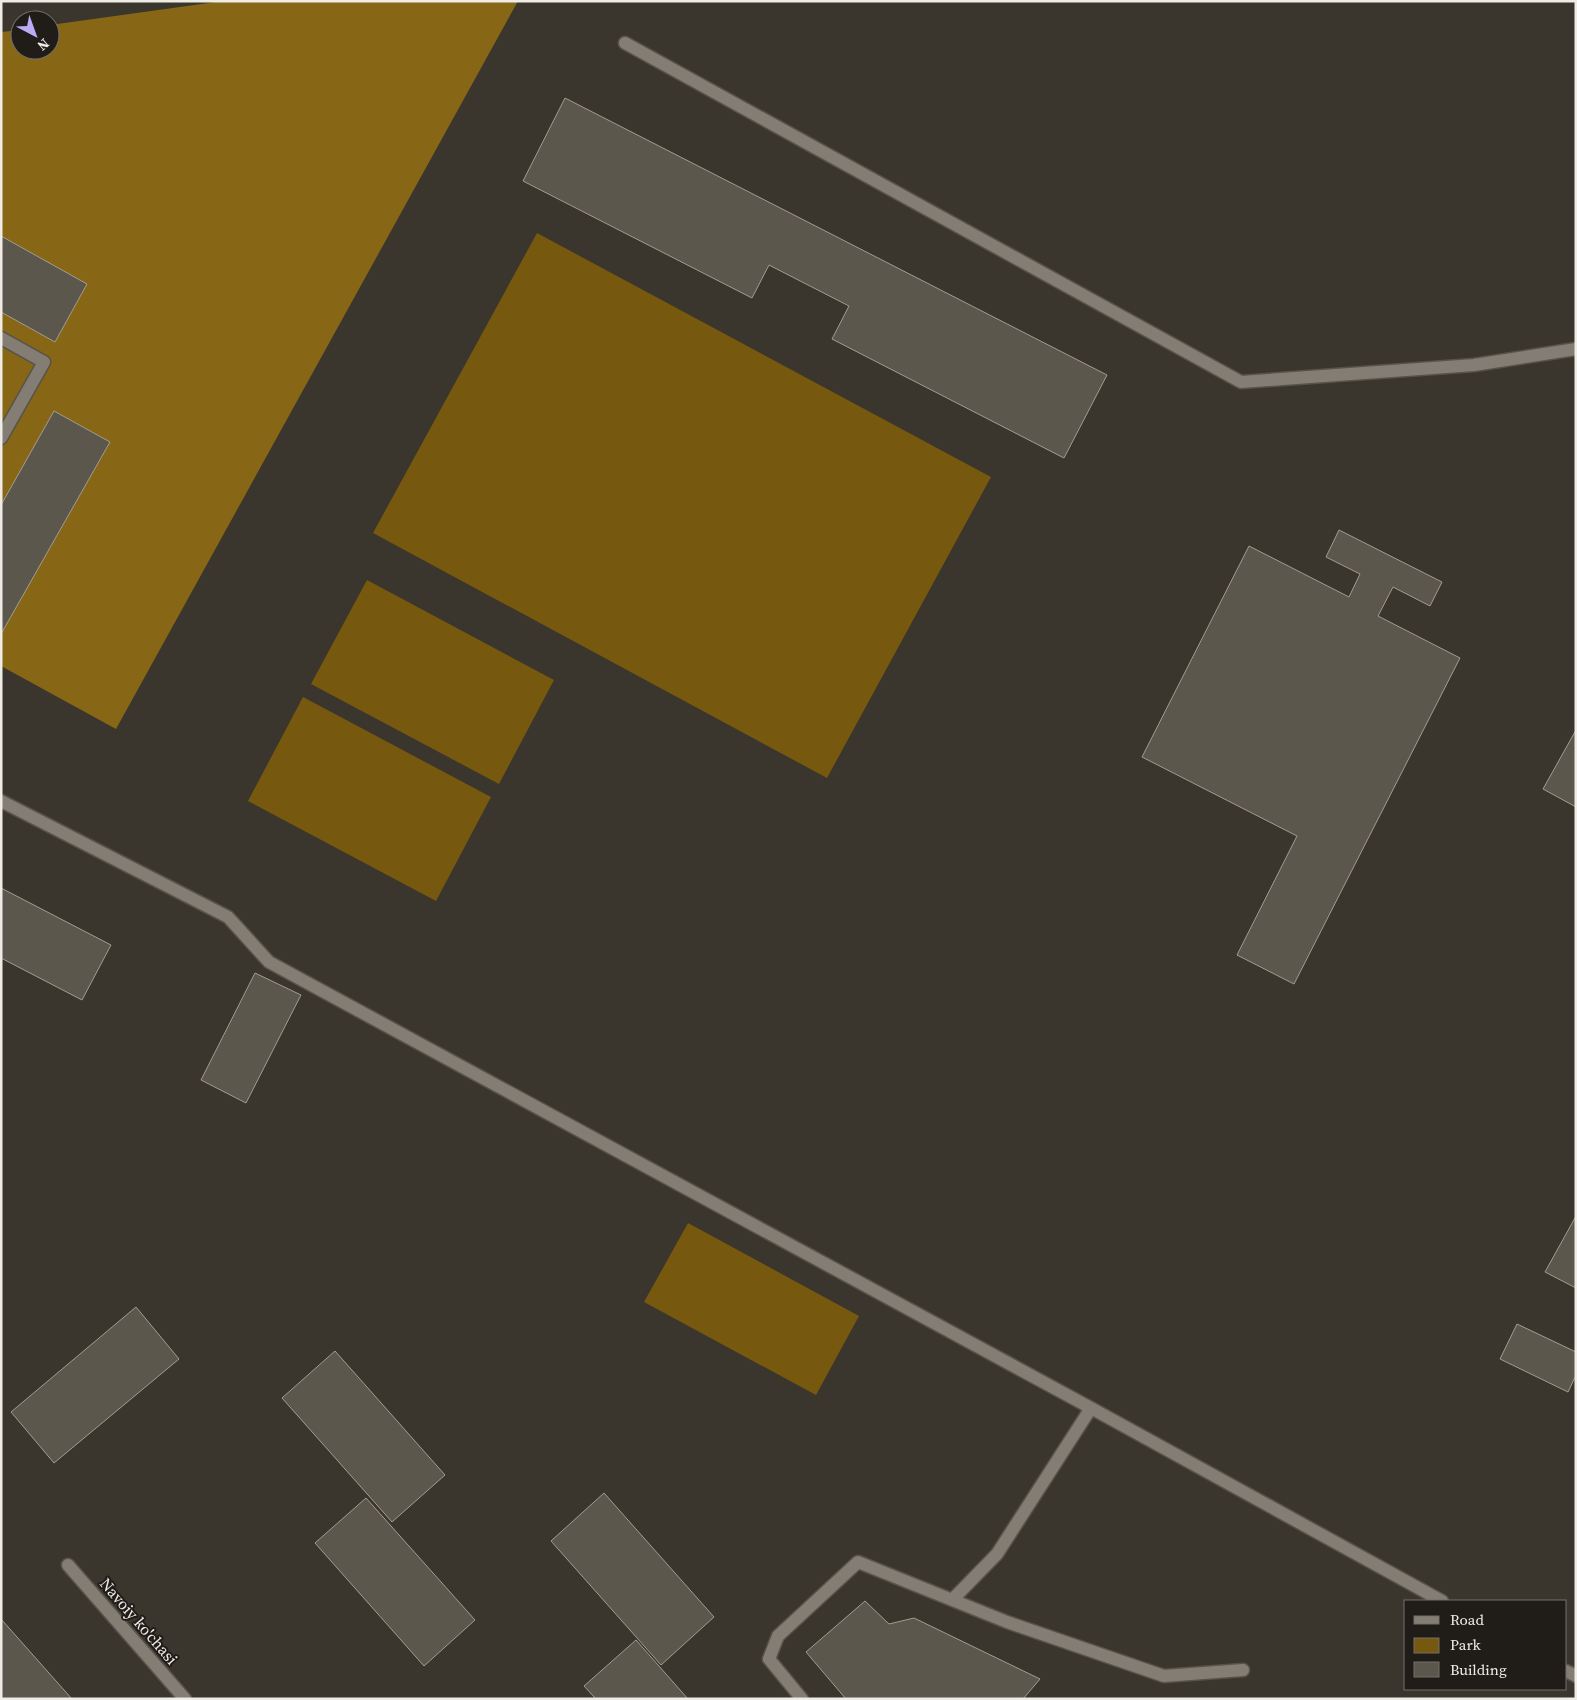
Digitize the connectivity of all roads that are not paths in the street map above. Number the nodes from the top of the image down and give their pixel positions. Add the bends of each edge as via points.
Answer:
1 (625, 43) dead end
2 (1, 338) edge
3 (1576, 349) edge
4 (1, 438) edge
5 (1, 801) edge
6 (1091, 1408) junction
7 (68, 1565) dead end
8 (952, 1600) junction
9 (1440, 1600) edge
10 (1242, 1670) dead end
11 (185, 1699) edge
12 (802, 1699) edge

1 - 3 street via 1241,382 1474,365
2 - 4 street via 44,362
5 - 6 street via 228,917 269,962
6 - 8 street via 997,1554
6 - 9 street
7 - 11 street, Navoiy ko'chasi
8 - 10 street via 1164,1676
8 - 12 street via 858,1562 778,1636 769,1660

